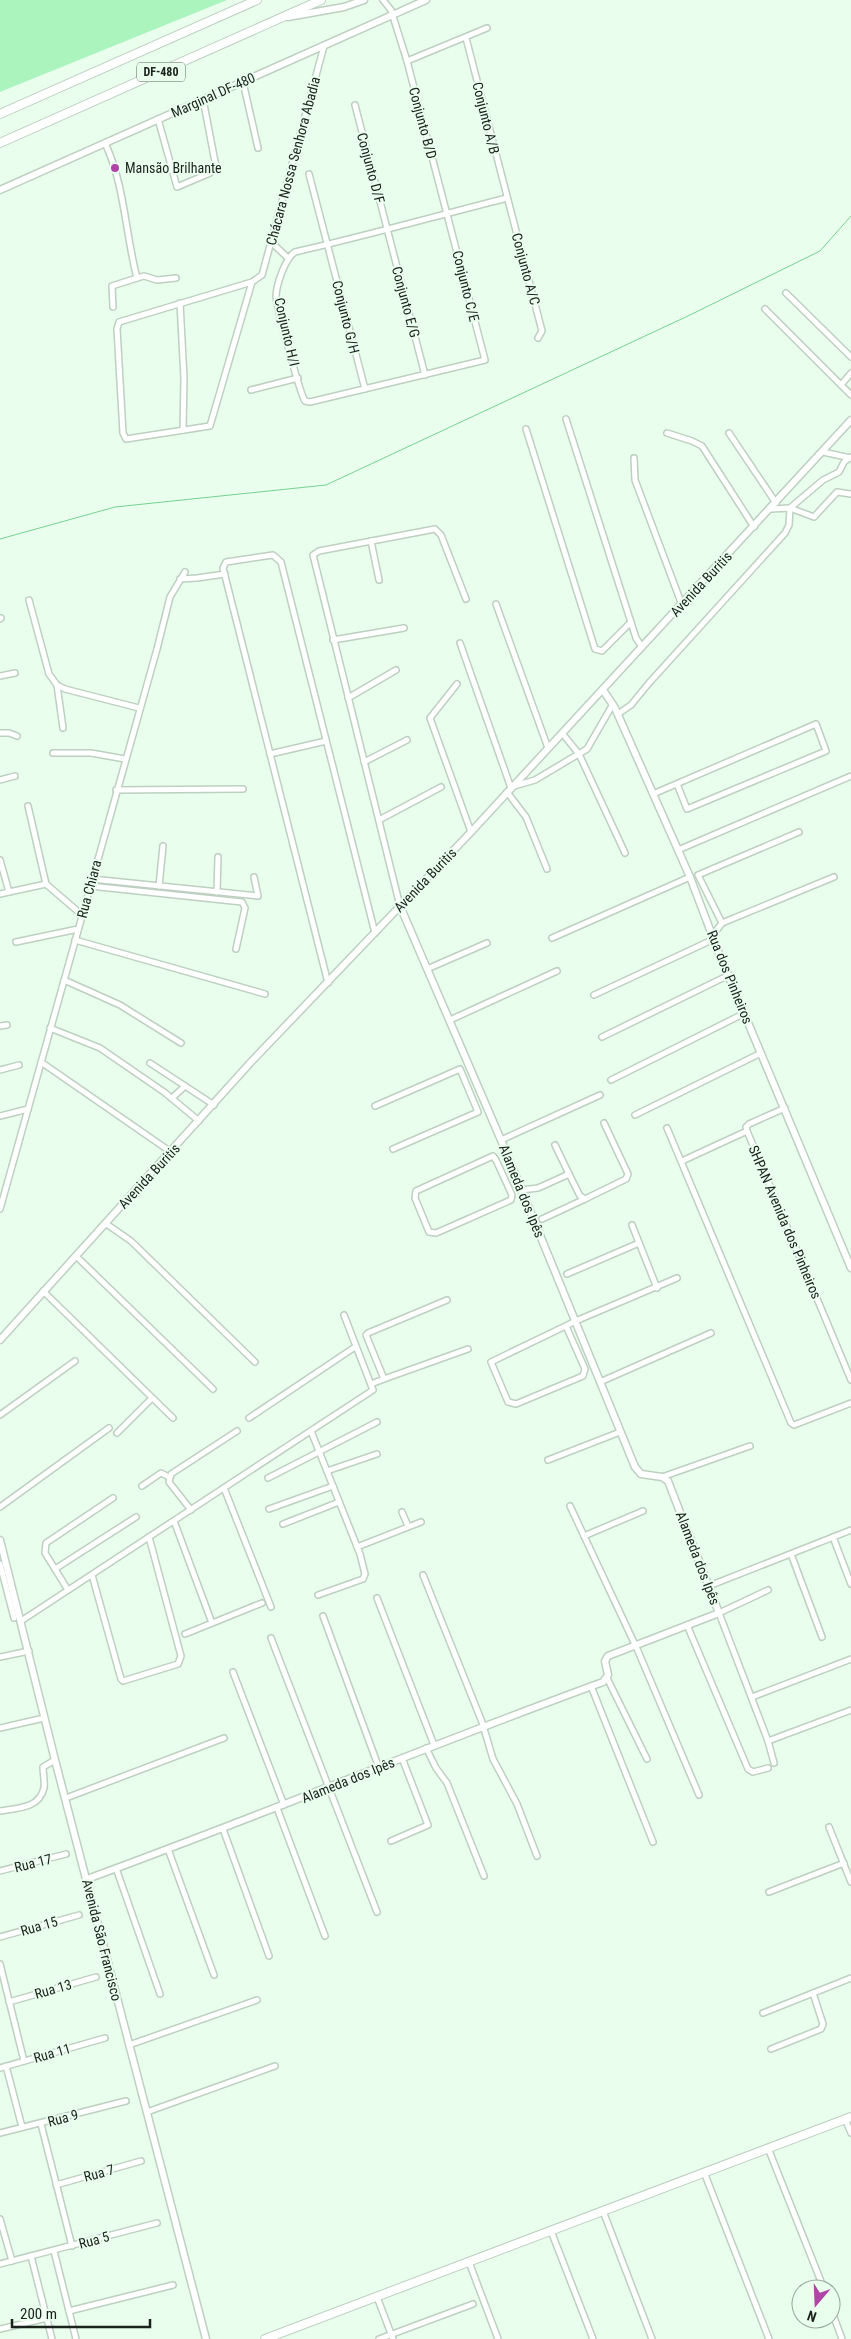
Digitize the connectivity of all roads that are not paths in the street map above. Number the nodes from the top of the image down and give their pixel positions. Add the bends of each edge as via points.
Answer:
1 (257, 0) edge
2 (321, 0) edge
3 (364, 0) edge
4 (383, 0) edge
5 (391, 0) edge
6 (426, 0) edge
7 (392, 12) junction
8 (282, 18) junction
9 (487, 28) dead end
10 (466, 38) junction
11 (324, 46) junction
12 (407, 61) junction
13 (243, 82) junction
14 (204, 99) junction
15 (355, 105) dead end
16 (0, 114) edge
17 (158, 119) junction
18 (0, 143) edge
19 (105, 143) junction
20 (258, 148) dead end
21 (310, 174) dead end
22 (0, 190) edge
23 (507, 198) junction
24 (447, 213) junction
25 (387, 230) junction
26 (271, 242) junction
27 (328, 245) junction
28 (288, 258) junction
29 (137, 278) junction
30 (176, 278) dead end
31 (252, 282) junction
32 (786, 294) dead end
33 (180, 303) junction
34 (114, 307) dead end
35 (765, 309) dead end
36 (538, 338) dead end
37 (851, 357) edge
38 (851, 373) edge
39 (425, 375) junction
40 (298, 378) junction
41 (841, 385) junction
42 (364, 389) junction
43 (251, 390) dead end
44 (851, 395) edge
45 (566, 419) dead end
46 (851, 420) edge
47 (526, 429) dead end
48 (183, 430) junction
49 (668, 433) dead end
50 (729, 433) dead end
51 (823, 452) junction
52 (851, 457) edge
53 (634, 458) dead end
54 (851, 494) edge
55 (776, 503) junction
56 (790, 508) junction
57 (771, 509) junction
58 (754, 527) junction
59 (371, 541) junction
60 (185, 572) dead end
61 (225, 574) junction
62 (180, 579) junction
63 (379, 580) dead end
64 (466, 599) dead end
65 (29, 600) dead end
66 (496, 604) dead end
67 (682, 605) junction
68 (631, 622) junction
69 (404, 628) dead end
70 (333, 640) junction
71 (460, 643) dead end
72 (642, 648) junction
73 (396, 670) dead end
74 (15, 673) dead end
75 (0, 676) edge
76 (456, 684) dead end
77 (57, 685) junction
78 (603, 690) junction
79 (348, 698) junction
80 (613, 704) junction
81 (139, 708) junction
82 (618, 714) junction
83 (63, 728) dead end
84 (0, 733) edge
85 (562, 733) junction
86 (17, 736) dead end
87 (407, 740) dead end
88 (326, 741) junction
89 (548, 748) junction
90 (53, 753) dead end
91 (270, 754) junction
92 (579, 754) junction
93 (125, 759) junction
94 (364, 762) junction
95 (15, 776) dead end
96 (851, 776) edge
97 (0, 780) edge
98 (677, 784) junction
99 (441, 787) dead end
100 (243, 789) dead end
101 (511, 789) junction
102 (116, 790) junction
103 (653, 794) junction
104 (28, 806) dead end
105 (379, 820) junction
106 (471, 832) junction
107 (799, 832) dead end
108 (163, 846) dead end
109 (678, 850) junction
110 (625, 853) dead end
111 (218, 857) dead end
112 (0, 860) edge
113 (547, 868) dead end
114 (254, 877) dead end
115 (690, 877) junction
116 (834, 877) dead end
117 (92, 879) junction
118 (46, 884) junction
119 (90, 886) junction
120 (158, 886) junction
121 (8, 892) junction
122 (217, 892) junction
123 (0, 894) edge
124 (400, 906) junction
125 (82, 915) junction
126 (722, 924) junction
127 (78, 929) junction
128 (375, 933) junction
129 (713, 937) junction
130 (552, 938) dead end
131 (75, 940) junction
132 (16, 942) dead end
133 (487, 943) dead end
134 (236, 949) dead end
135 (427, 969) junction
136 (557, 970) dead end
137 (729, 975) junction
138 (64, 980) junction
139 (328, 984) junction
140 (265, 994) dead end
141 (594, 995) dead end
142 (745, 1013) junction
143 (452, 1019) junction
144 (7, 1025) dead end
145 (0, 1026) edge
146 (50, 1028) junction
147 (602, 1037) dead end
148 (181, 1043) dead end
149 (761, 1053) junction
150 (41, 1062) junction
151 (150, 1063) dead end
152 (19, 1065) dead end
153 (0, 1070) edge
154 (611, 1080) dead end
155 (478, 1085) junction
156 (185, 1086) junction
157 (470, 1092) junction
158 (600, 1095) dead end
159 (172, 1098) junction
160 (214, 1105) junction
161 (375, 1106) dead end
162 (785, 1108) junction
163 (28, 1109) junction
164 (634, 1115) dead end
165 (0, 1116) edge
166 (199, 1121) junction
167 (604, 1123) dead end
168 (667, 1128) dead end
169 (746, 1131) junction
170 (501, 1140) junction
171 (555, 1145) dead end
172 (393, 1149) dead end
173 (168, 1150) junction
174 (682, 1161) junction
175 (569, 1174) junction
176 (515, 1175) junction
177 (505, 1179) junction
178 (521, 1190) junction
179 (585, 1199) junction
180 (0, 1209) edge
181 (542, 1219) dead end
182 (105, 1223) junction
183 (632, 1225) dead end
184 (639, 1242) junction
185 (76, 1256) junction
186 (851, 1268) edge
187 (567, 1274) dead end
188 (677, 1278) dead end
189 (657, 1288) junction
190 (43, 1291) junction
191 (447, 1300) dead end
192 (344, 1315) dead end
193 (576, 1322) junction
194 (566, 1326) junction
195 (711, 1333) dead end
196 (0, 1340) edge
197 (355, 1347) junction
198 (468, 1349) dead end
199 (76, 1362) dead end
200 (255, 1362) dead end
201 (384, 1379) junction
202 (851, 1380) edge
203 (600, 1382) junction
204 (371, 1384) junction
205 (213, 1389) dead end
206 (152, 1398) junction
207 (851, 1403) edge
208 (0, 1415) edge
209 (173, 1418) dead end
210 (249, 1418) dead end
211 (377, 1422) dead end
212 (108, 1428) dead end
213 (237, 1431) dead end
214 (311, 1431) junction
215 (620, 1432) junction
216 (117, 1433) dead end
217 (750, 1446) dead end
218 (320, 1452) junction
219 (377, 1454) dead end
220 (548, 1460) dead end
221 (327, 1471) junction
222 (169, 1476) junction
223 (662, 1477) junction
224 (268, 1478) dead end
225 (142, 1486) dead end
226 (332, 1486) junction
227 (224, 1488) junction
228 (113, 1498) dead end
229 (339, 1502) junction
230 (570, 1506) dead end
231 (0, 1507) edge
232 (269, 1509) dead end
233 (191, 1510) junction
234 (643, 1511) dead end
235 (402, 1512) dead end
236 (136, 1517) dead end
237 (174, 1521) junction
238 (421, 1522) dead end
239 (283, 1524) dead end
240 (408, 1526) junction
241 (851, 1530) edge
242 (584, 1536) junction
243 (149, 1537) junction
244 (833, 1537) junction
245 (0, 1540) edge
246 (357, 1547) junction
247 (790, 1554) junction
248 (0, 1564) edge
249 (55, 1569) junction
250 (423, 1574) dead end
251 (92, 1575) junction
252 (851, 1584) edge
253 (2, 1586) edge
254 (12, 1586) junction
255 (709, 1586) junction
256 (68, 1590) junction
257 (768, 1590) dead end
258 (318, 1595) dead end
259 (377, 1598) dead end
260 (262, 1603) dead end
261 (271, 1607) dead end
262 (719, 1613) junction
263 (323, 1616) dead end
264 (14, 1618) dead end
265 (21, 1621) junction
266 (212, 1623) junction
267 (687, 1625) junction
268 (185, 1634) dead end
269 (822, 1637) dead end
270 (271, 1638) dead end
271 (635, 1645) junction
272 (25, 1651) junction
273 (0, 1657) edge
274 (851, 1659) edge
275 (233, 1672) dead end
276 (607, 1678) junction
277 (591, 1686) junction
278 (752, 1697) junction
279 (851, 1710) edge
280 (44, 1718) junction
281 (483, 1726) junction
282 (0, 1728) edge
283 (224, 1738) dead end
284 (768, 1741) junction
285 (434, 1745) junction
286 (426, 1748) junction
287 (402, 1758) junction
288 (647, 1759) dead end
289 (55, 1760) junction
290 (774, 1764) dead end
291 (380, 1768) junction
292 (768, 1768) dead end
293 (329, 1788) junction
294 (699, 1795) dead end
295 (66, 1798) junction
296 (284, 1805) junction
297 (277, 1808) junction
298 (0, 1811) edge
299 (829, 1827) dead end
300 (224, 1832) junction
301 (390, 1841) dead end
302 (653, 1842) dead end
303 (168, 1849) junction
304 (66, 1854) dead end
305 (537, 1856) dead end
306 (844, 1863) junction
307 (116, 1868) junction
308 (0, 1871) edge
309 (484, 1876) dead end
310 (87, 1879) junction
311 (851, 1882) edge
312 (769, 1892) dead end
313 (377, 1912) dead end
314 (78, 1915) dead end
315 (325, 1936) dead end
316 (0, 1937) edge
317 (269, 1956) dead end
318 (0, 1964) edge
319 (214, 1975) dead end
320 (96, 1977) dead end
321 (851, 1978) edge
322 (813, 1993) junction
323 (160, 1994) dead end
324 (257, 2000) dead end
325 (9, 2002) junction
326 (763, 2014) dead end
327 (105, 2038) dead end
328 (132, 2044) junction
329 (771, 2049) dead end
330 (24, 2061) junction
331 (6, 2066) junction
332 (275, 2066) dead end
333 (0, 2068) edge
334 (126, 2100) dead end
335 (147, 2112) junction
336 (848, 2118) edge
337 (41, 2124) junction
338 (22, 2127) junction
339 (0, 2133) edge
340 (851, 2133) edge
341 (768, 2148) junction
342 (141, 2161) dead end
343 (704, 2172) junction
344 (56, 2185) junction
345 (603, 2211) junction
346 (0, 2219) edge
347 (157, 2223) dead end
348 (551, 2231) junction
349 (72, 2246) junction
350 (54, 2251) junction
351 (31, 2256) junction
352 (12, 2261) junction
353 (469, 2262) junction
354 (0, 2264) edge
355 (820, 2279) edge
356 (173, 2285) dead end
357 (377, 2297) junction
358 (473, 2304) dead end
359 (69, 2311) junction
360 (47, 2318) junction
361 (0, 2329) edge
362 (392, 2337) edge
363 (52, 2339) edge
364 (76, 2339) edge
365 (206, 2339) edge
366 (265, 2339) edge
367 (379, 2339) edge
368 (498, 2339) edge
369 (593, 2339) edge
370 (652, 2339) edge
371 (769, 2339) edge

1 - 16 main road, DF-480
2 - 8 main road, DF-480
3 - 8 street via 344,7
4 - 7 street
5 - 7 street
6 - 7 street, Marginal DF-480
7 - 11 street, Marginal DF-480
7 - 12 street, Conjunto B/D
8 - 18 main road, DF-480
9 - 10 street
10 - 12 street
10 - 23 street, Conjunto A/B
11 - 13 street, Marginal DF-480
11 - 26 street, Chácara Nossa Senhora Abadia
12 - 24 street, Conjunto B/D
13 - 14 street, Marginal DF-480
13 - 20 street
14 - 17 street, Marginal DF-480
14 - 17 street via 216,167 210,173 177,187
15 - 25 street, Conjunto D/F
17 - 19 street, Marginal DF-480
19 - 22 street, Marginal DF-480
19 - 29 street via 122,192
21 - 27 street, Conjunto G/H
23 - 24 street
23 - 36 street, Conjunto A/C via 542,331
24 - 25 street
24 - 39 street, Conjunto C/E via 485,360
25 - 27 street
25 - 39 street, Conjunto E/G
26 - 28 street
26 - 31 street, Chácara Nossa Senhora Abadia via 262,275
27 - 28 street via 294,252
27 - 42 street, Conjunto G/H
28 - 40 street, Conjunto H/I via 276,299
29 - 30 street
29 - 34 street via 112,286
31 - 33 street
31 - 48 street via 212,422 209,427
32 - 37 street
33 - 48 street
33 - 48 street via 123,319 117,329 124,437 133,439
35 - 41 street
38 - 41 street
39 - 42 street
40 - 42 street, Conjunto H/I via 303,399 310,402
40 - 43 street
41 - 44 street
45 - 68 street
46 - 51 street, Avenida Buritis
47 - 68 street via 595,649 602,650
49 - 58 street via 702,446
50 - 55 street
51 - 52 street
51 - 55 street, Avenida Buritis
52 - 56 street via 844,462 840,472 823,480
53 - 67 street via 635,480
54 - 56 street via 837,492 814,517
55 - 57 street, Avenida Buritis
56 - 57 street
56 - 82 street via 786,533 631,705
57 - 58 street, Avenida Buritis
58 - 67 street, Avenida Buritis
59 - 63 street
59 - 64 street via 435,529 439,531
59 - 70 street via 317,551 313,555
60 - 62 street, Rua Chiara
61 - 62 street
61 - 88 street via 223,565 227,561 273,555 279,559
61 - 91 street
62 - 81 street, Rua Chiara via 170,597
65 - 77 street via 49,674
66 - 89 street
67 - 72 street, Avenida Buritis
68 - 72 street
69 - 70 street
70 - 79 street
71 - 101 street
72 - 78 street, Avenida Buritis
73 - 79 street
74 - 75 street
76 - 106 street via 430,718
77 - 81 street
77 - 83 street
78 - 80 street, Rua dos Pinheiros
78 - 85 street, Avenida Buritis
79 - 94 street
80 - 82 street, Rua dos Pinheiros
80 - 92 street via 588,749
81 - 93 street, Rua Chiara
82 - 103 street, Rua dos Pinheiros
84 - 86 street via 9,732
85 - 89 street, Avenida Buritis
85 - 92 street
87 - 94 street
88 - 91 street
88 - 128 street
89 - 101 street, Avenida Buritis
90 - 93 street via 92,753
91 - 139 street
92 - 101 street via 535,780
92 - 110 street
93 - 102 street, Rua Chiara
94 - 105 street
95 - 97 street
96 - 109 street
98 - 98 street via 816,724 826,751 687,809
98 - 103 street
99 - 105 street
100 - 102 street
101 - 106 street, Avenida Buritis
101 - 113 street
102 - 117 street, Rua Chiara
103 - 109 street, Rua dos Pinheiros
104 - 118 street
105 - 124 street
106 - 124 street, Avenida Buritis
107 - 126 street via 698,875
108 - 120 street
109 - 115 street, Rua dos Pinheiros
111 - 122 street
112 - 121 street
114 - 122 street via 258,896
115 - 129 street, Rua dos Pinheiros
115 - 130 street
116 - 126 street
117 - 119 street, Rua Chiara
117 - 120 street
118 - 121 street
118 - 125 street
119 - 125 street, Rua Chiara
119 - 134 street via 242,902 245,908
120 - 122 street
121 - 123 street
124 - 128 street, Avenida Buritis
124 - 135 street, Alameda dos Ipês
125 - 127 street, Rua Chiara
126 - 129 street
127 - 131 street, Rua Chiara
127 - 132 street
128 - 139 street, Avenida Buritis
129 - 137 street, Rua dos Pinheiros
129 - 141 street
131 - 138 street, Rua Chiara
131 - 140 street
133 - 135 street
135 - 143 street, Alameda dos Ipês
136 - 143 street
137 - 142 street, Rua dos Pinheiros
137 - 147 street
138 - 146 street, Rua Chiara
138 - 148 street via 120,1005
139 - 160 street, Avenida Buritis
142 - 149 street, Rua dos Pinheiros
142 - 154 street
143 - 155 street, Alameda dos Ipês
144 - 145 street
146 - 150 street, Rua Chiara
146 - 159 street via 100,1048
149 - 162 street, Rua dos Pinheiros
149 - 164 street
150 - 163 street, Rua Chiara
150 - 173 street
151 - 156 street
152 - 153 street
155 - 157 street
155 - 170 street, Alameda dos Ipês
156 - 159 street
156 - 160 street
157 - 161 street via 460,1069
157 - 172 street via 478,1112
158 - 170 street
159 - 166 street
160 - 166 street, Avenida Buritis
162 - 169 street via 749,1124
162 - 186 street, Rua dos Pinheiros
163 - 165 street
163 - 180 street, Rua Chiara
166 - 173 street, Avenida Buritis
167 - 179 street via 628,1177
168 - 174 street
169 - 174 street, SHPAN Avenida dos Pinheiros
169 - 202 street, SHPAN Avenida dos Pinheiros
170 - 176 street, Alameda dos Ipês
171 - 175 street
173 - 182 street, Avenida Buritis
174 - 207 street via 789,1420 794,1425
175 - 178 street via 538,1188
175 - 179 street via 580,1196
176 - 177 street
176 - 178 street, Alameda dos Ipês
177 - 177 street via 511,1200 436,1233 429,1232 415,1198 416,1192 492,1156
178 - 193 street, Alameda dos Ipês
179 - 181 street
182 - 185 street, Avenida Buritis
182 - 200 street via 131,1241
183 - 184 street
184 - 187 street
184 - 189 street
185 - 190 street, Avenida Buritis
185 - 205 street
188 - 189 street
189 - 193 street
190 - 196 street, Avenida Buritis
190 - 206 street
191 - 201 street via 366,1335
192 - 197 street
193 - 194 street
193 - 203 street, Alameda dos Ipês
194 - 194 street via 491,1362 508,1402 516,1404 583,1376 585,1369
195 - 203 street
197 - 204 street
197 - 210 street
198 - 201 street
199 - 208 street
201 - 204 street
203 - 215 street, Alameda dos Ipês
204 - 214 street via 374,1390
206 - 209 street
206 - 216 street
211 - 218 street
212 - 231 street
213 - 222 street
214 - 218 street
214 - 227 street
215 - 220 street
215 - 223 street, Alameda dos Ipês via 638,1473
217 - 223 street
218 - 221 street
218 - 224 street
219 - 221 street
221 - 226 street
222 - 225 street via 161,1473
222 - 233 street via 169,1482
223 - 255 street, Alameda dos Ipês via 670,1485
226 - 229 street
226 - 232 street
227 - 233 street
227 - 261 street
228 - 249 street via 46,1542 45,1553
229 - 239 street
229 - 246 street
230 - 242 street
233 - 237 street
234 - 242 street
235 - 240 street
236 - 249 street
237 - 243 street
237 - 266 street
238 - 240 street
240 - 246 street
241 - 244 street
242 - 271 street
243 - 251 street
243 - 251 street via 181,1656 176,1665 123,1681
244 - 247 street
244 - 252 street
245 - 254 street, Avenida São Francisco
246 - 258 street via 365,1574 363,1579
247 - 255 street
247 - 269 street
248 - 253 street
249 - 256 street
250 - 281 street
251 - 256 street
253 - 254 street
253 - 264 street
254 - 265 street, Avenida São Francisco
255 - 262 street, Alameda dos Ipês
256 - 265 street
257 - 262 street
259 - 285 street
260 - 266 street
262 - 267 street, Alameda dos Ipês
262 - 278 street
263 - 291 street
265 - 272 street, Avenida São Francisco
266 - 268 street
267 - 271 street, Alameda dos Ipês
267 - 292 street via 748,1769 753,1772
270 - 293 street
271 - 276 street, Alameda dos Ipês via 607,1657
271 - 294 street
272 - 273 street
272 - 280 street, Avenida São Francisco
274 - 278 street
275 - 296 street
276 - 277 street, Alameda dos Ipês
276 - 288 street
277 - 281 street, Alameda dos Ipês
277 - 302 street
278 - 284 street
279 - 284 street
280 - 282 street
280 - 289 street, Avenida São Francisco
281 - 285 street, Alameda dos Ipês
281 - 305 street via 493,1759 517,1804
283 - 295 street
284 - 290 street
285 - 286 street, Alameda dos Ipês
286 - 287 street, Alameda dos Ipês
286 - 309 street via 447,1783
287 - 291 street, Alameda dos Ipês
287 - 301 street via 428,1826
289 - 295 street, Avenida São Francisco
289 - 298 street via 44,1765 44,1787 36,1802
291 - 293 street, Alameda dos Ipês
293 - 296 street, Alameda dos Ipês
293 - 313 street
295 - 310 street, Avenida São Francisco
296 - 297 street, Alameda dos Ipês
297 - 300 street, Alameda dos Ipês
297 - 315 street
299 - 306 street
300 - 303 street, Alameda dos Ipês
300 - 317 street
303 - 307 street, Alameda dos Ipês
303 - 319 street
304 - 308 street, Rua 17
306 - 311 street
306 - 312 street
307 - 310 street, Alameda dos Ipês
307 - 323 street
310 - 328 street, Avenida São Francisco
314 - 316 street, Rua 15
318 - 325 street
320 - 325 street, Rua 13
321 - 322 street
322 - 326 street
322 - 329 street via 823,2024 821,2029
324 - 328 street
325 - 330 street
327 - 330 street, Rua 11
328 - 335 street, Avenida São Francisco
330 - 331 street, Rua 11
331 - 333 street, Rua 11
331 - 338 street
332 - 335 street
334 - 337 street, Rua 9
335 - 365 street, Avenida São Francisco
336 - 340 street
336 - 341 main road
337 - 338 street, Rua 9
337 - 344 street
338 - 339 street, Rua 9
341 - 343 main road
341 - 355 street
342 - 344 street, Rua 7
343 - 345 main road
343 - 371 street
344 - 349 street
345 - 348 main road
345 - 370 street
346 - 352 street
347 - 349 street, Rua 5
348 - 353 main road
348 - 369 street
349 - 350 street, Rua 5
350 - 351 street, Rua 5
350 - 359 street
351 - 352 street, Rua 5
351 - 360 street
352 - 354 street, Rua 5
353 - 357 main road
353 - 368 street
356 - 359 street
357 - 362 street
357 - 366 main road
358 - 362 street
359 - 364 street
360 - 361 street
360 - 363 street
362 - 367 street

